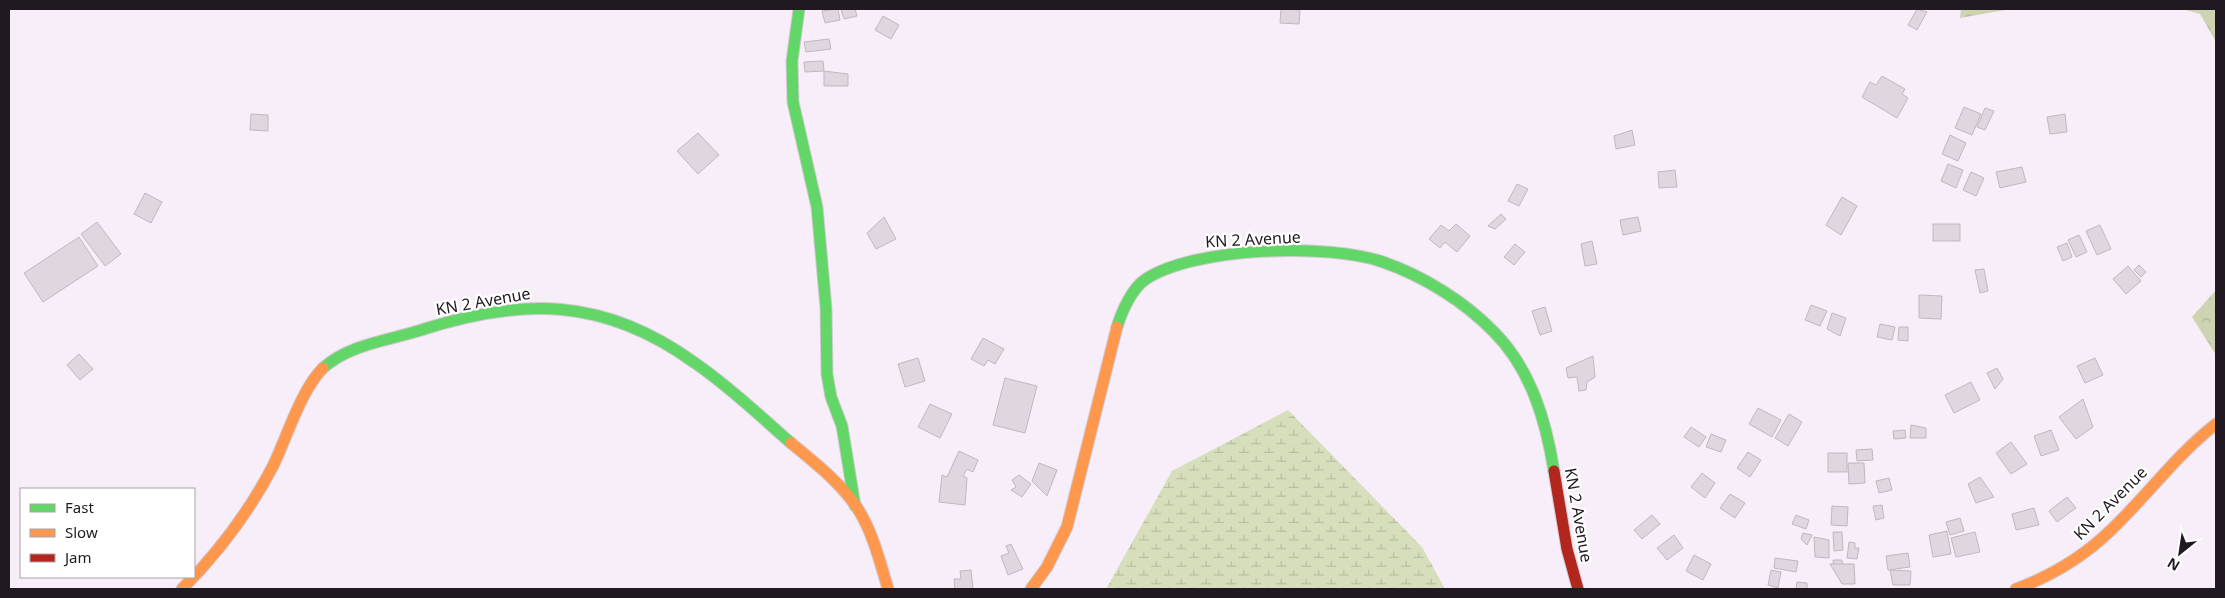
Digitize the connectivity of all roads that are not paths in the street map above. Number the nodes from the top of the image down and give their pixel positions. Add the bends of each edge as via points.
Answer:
1 (799, 9) edge
2 (2216, 424) edge
3 (855, 506) junction
4 (195, 576) edge
5 (193, 578) edge
6 (182, 589) edge
7 (888, 589) edge
8 (1031, 589) edge
9 (1578, 589) edge
10 (2016, 589) edge

1 - 3 main road via 792,61 794,102 817,207 826,308 826,374 842,426
2 - 10 main road, KN 2 Avenue via 2189,446 2091,548 2069,563
3 - 4 main road, KN 2 Avenue via 833,479 716,375 658,339 628,326 587,312 538,306 491,312 430,326 342,354 329,363 315,376 304,394 268,475 246,511
3 - 7 main road, KN 2 Avenue via 870,530
5 - 6 main road, KN 2 Avenue
8 - 9 main road, KN 2 Avenue via 1048,567 1067,527 1118,324 1124,307 1144,280 1179,263 1291,251 1364,257 1395,267 1480,317 1506,345 1524,371 1549,434 1567,550

